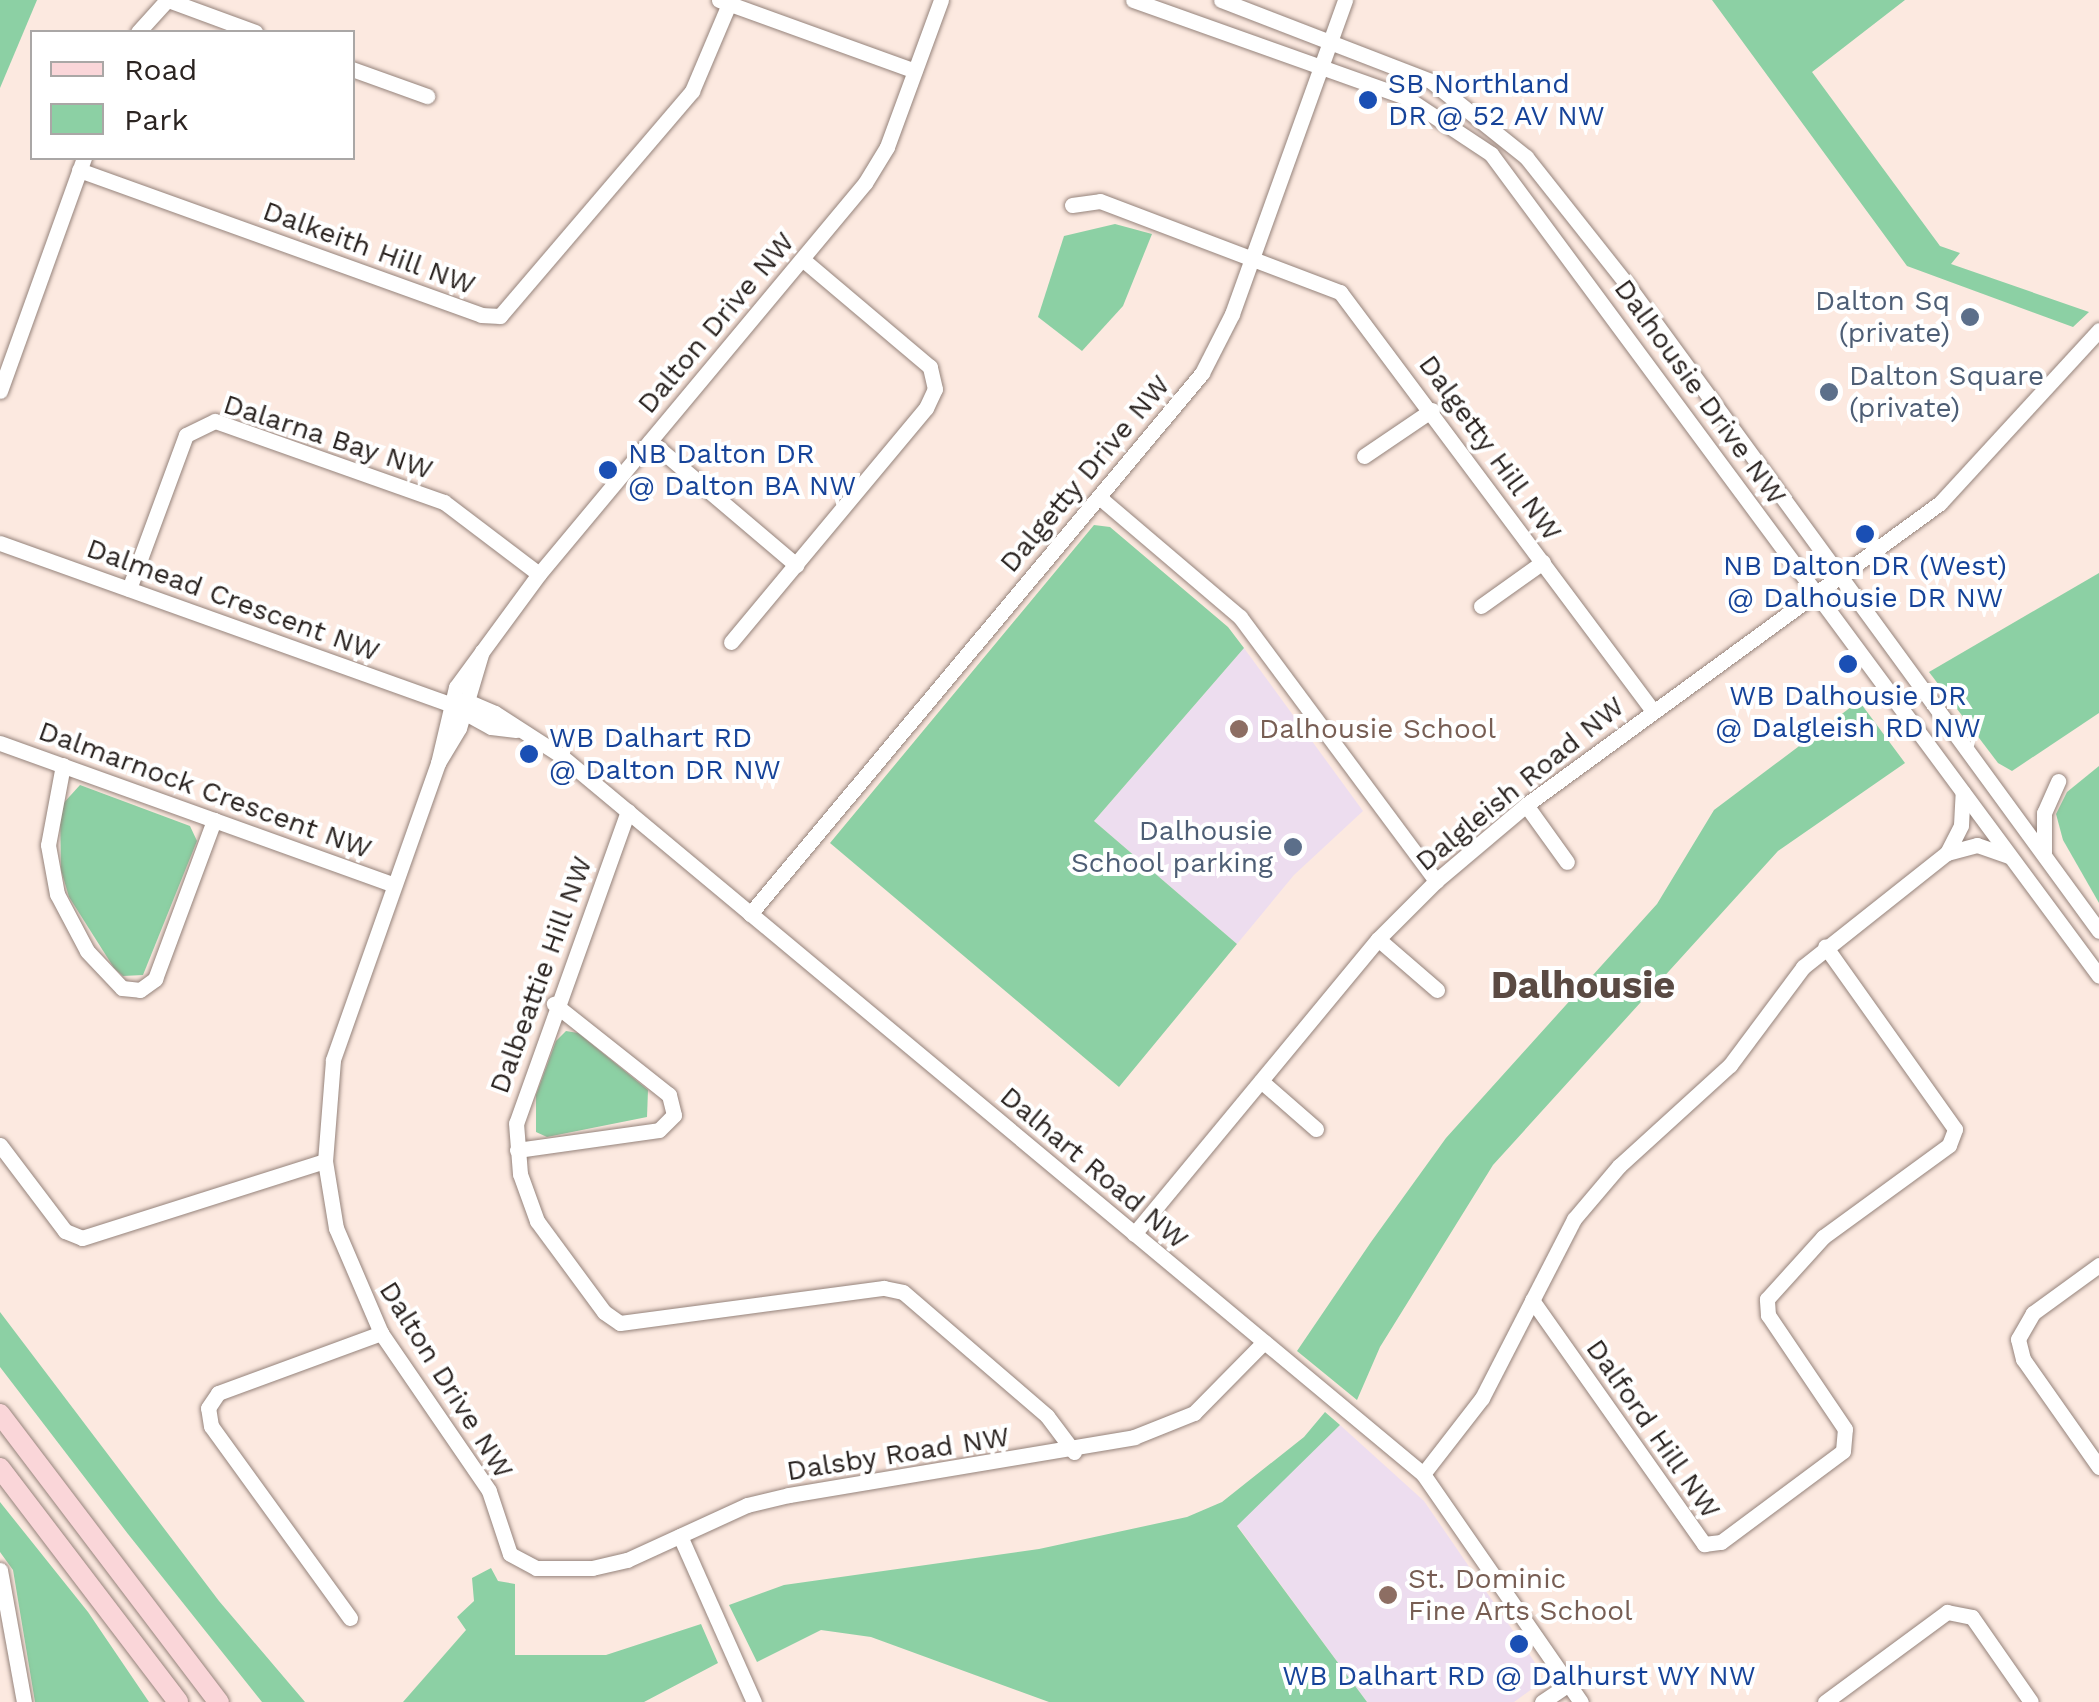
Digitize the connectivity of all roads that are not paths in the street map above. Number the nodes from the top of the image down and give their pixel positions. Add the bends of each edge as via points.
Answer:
1 (167, 0) edge
2 (941, 0) edge
3 (1133, 0) edge
4 (1220, 0) edge
5 (1345, 0) edge
6 (724, 2) edge
7 (140, 30) edge
8 (250, 30) edge
9 (1330, 40) junction
10 (1325, 67) junction
11 (355, 70) edge
12 (915, 71) junction
13 (427, 96) dead end
14 (81, 164) edge
15 (1072, 205) dead end
16 (1253, 256) junction
17 (802, 259) junction
18 (2099, 330) edge
19 (0, 391) edge
20 (1432, 410) junction
21 (650, 441) junction
22 (1364, 456) dead end
23 (1099, 497) junction
24 (0, 542) edge
25 (1544, 562) junction
26 (796, 565) junction
27 (539, 574) junction
28 (1840, 578) junction
29 (129, 588) junction
30 (1816, 593) junction
31 (1481, 606) dead end
32 (731, 642) dead end
33 (482, 651) junction
34 (449, 704) junction
35 (466, 709) junction
36 (1652, 711) junction
37 (0, 743) edge
38 (438, 763) junction
39 (63, 765) junction
40 (2058, 781) dead end
41 (1964, 792) junction
42 (1526, 805) junction
43 (628, 811) junction
44 (214, 820) junction
45 (1947, 854) junction
46 (2044, 855) junction
47 (2012, 858) junction
48 (1567, 862) dead end
49 (1436, 881) junction
50 (394, 885) junction
51 (750, 914) junction
52 (2099, 930) edge
53 (1378, 940) junction
54 (1825, 946) junction
55 (2099, 976) edge
56 (1437, 990) dead end
57 (554, 1004) junction
58 (1261, 1082) junction
59 (1316, 1129) dead end
60 (0, 1145) edge
61 (517, 1150) junction
62 (325, 1161) junction
63 (1134, 1234) junction
64 (2099, 1265) edge
65 (1532, 1300) junction
66 (381, 1333) junction
67 (1264, 1342) junction
68 (0, 1414) edge
69 (1074, 1452) junction
70 (2099, 1467) edge
71 (0, 1468) edge
72 (1423, 1474) junction
73 (680, 1536) junction
74 (518, 1561) joint
75 (0, 1570) edge
76 (350, 1618) dead end
77 (1569, 1684) junction
78 (172, 1698) edge
79 (24, 1702) edge
80 (219, 1702) edge
81 (754, 1702) edge
82 (1542, 1702) edge
83 (1581, 1702) edge
84 (1825, 1702) edge
85 (2031, 1702) edge

1 - 7 street
1 - 8 street
2 - 12 street, Dalton Drive NW
3 - 10 street, Dalhousie Drive NW
4 - 9 street, Dalhousie Drive NW
5 - 9 street, Dalgetty Drive NW
6 - 12 street
6 - 14 street, Dalkeith Hill NW via 692,91 500,316 481,315
9 - 10 street, Dalgetty Drive NW
9 - 28 street, Dalhousie Drive NW via 1431,81 1526,156
10 - 16 street, Dalgetty Drive NW
10 - 30 street, Dalhousie Drive NW via 1440,116 1491,154
11 - 13 street
12 - 17 street, Dalton Drive NW via 877,164
14 - 19 street
15 - 16 street, Dalgetty Hill NW via 1100,202
16 - 20 street, Dalgetty Hill NW via 1340,292
16 - 23 street, Dalgetty Drive NW via 1202,374
17 - 21 street, Dalton Drive NW
17 - 26 street via 930,367 936,389
18 - 28 street via 1960,486
20 - 22 street
20 - 25 street, Dalgetty Hill NW
21 - 26 street
21 - 27 street, Dalton Drive NW
23 - 49 street via 1240,617
23 - 51 street, Dalgetty Drive NW
24 - 29 street, Dalmead Crescent NW
25 - 31 street
25 - 36 street, Dalgetty Hill NW
26 - 32 street
27 - 29 street, Dalarna Bay NW via 444,502 215,421 186,435
27 - 33 street, Dalton Drive NW
28 - 30 street
28 - 46 street, Dalhousie Drive NW
29 - 34 street, Dalmead Crescent NW
30 - 36 street, Dalgleish Road NW
30 - 41 street, Dalhousie Drive NW
33 - 34 street, Dalton Drive NW
33 - 35 street, Dalton Drive NW
34 - 35 street, Dalhart Road NW
34 - 38 street, Dalton Drive NW
35 - 38 street, Dalton Drive NW
35 - 43 street, Dalhart Road NW via 560,755
36 - 42 street, Dalgleish Road NW
37 - 39 street, Dalmarnock Crescent NW
38 - 50 street, Dalton Drive NW
39 - 44 street, Dalmarnock Crescent NW
39 - 44 street via 48,845 57,894 87,951 122,988 140,990 155,980
40 - 46 street via 2044,813
41 - 45 street via 1962,825
41 - 47 street, Dalhousie Drive NW
42 - 48 street
42 - 49 street, Dalgleish Road NW
43 - 51 street, Dalhart Road NW
43 - 57 street, Dalbeattie Hill NW
44 - 50 street, Dalmarnock Crescent NW
45 - 47 street via 1977,846
45 - 54 street
46 - 52 street, Dalhousie Drive NW
47 - 55 street, Dalhousie Drive NW
49 - 53 street, Dalgleish Road NW
50 - 62 street, Dalton Drive NW via 333,1060
51 - 63 street, Dalhart Road NW
53 - 56 street
53 - 58 street, Dalgleish Road NW
54 - 65 street via 1779,994 1730,1065 1594,1191 1556,1247
54 - 65 street, Dalford Hill NW via 1955,1129 1948,1144 1823,1237 1766,1299 1768,1315 1845,1429 1843,1451 1721,1542 1704,1544
57 - 61 street, Dalbeattie Hill NW via 521,1100
57 - 61 street via 669,1095 674,1115 659,1130
58 - 59 street
58 - 63 street, Dalgleish Road NW
60 - 62 street via 65,1231 82,1238
61 - 69 street, Dalbeattie Hill NW via 537,1221 615,1322 892,1288 906,1293 1047,1416
62 - 66 street, Dalton Drive NW via 342,1249
63 - 67 street, Dalhart Road NW
64 - 70 street via 2034,1313 2018,1338 2023,1359
65 - 72 street via 1482,1398
66 - 74 street, Dalton Drive NW via 471,1458
66 - 76 street via 218,1393 208,1408 211,1426
67 - 69 street, Dalsby Road NW via 1194,1412
67 - 72 street, Dalhart Road NW
68 - 80 main road
69 - 73 street, Dalsby Road NW via 789,1495 747,1505
71 - 78 main road
72 - 77 street, Dalhart Road NW
73 - 74 street, Dalsby Road NW via 592,1568 547,1569
73 - 81 street
75 - 79 street
77 - 82 street
77 - 83 street, Dalhart Road NW
84 - 85 street via 1933,1618 1956,1612 1976,1622

